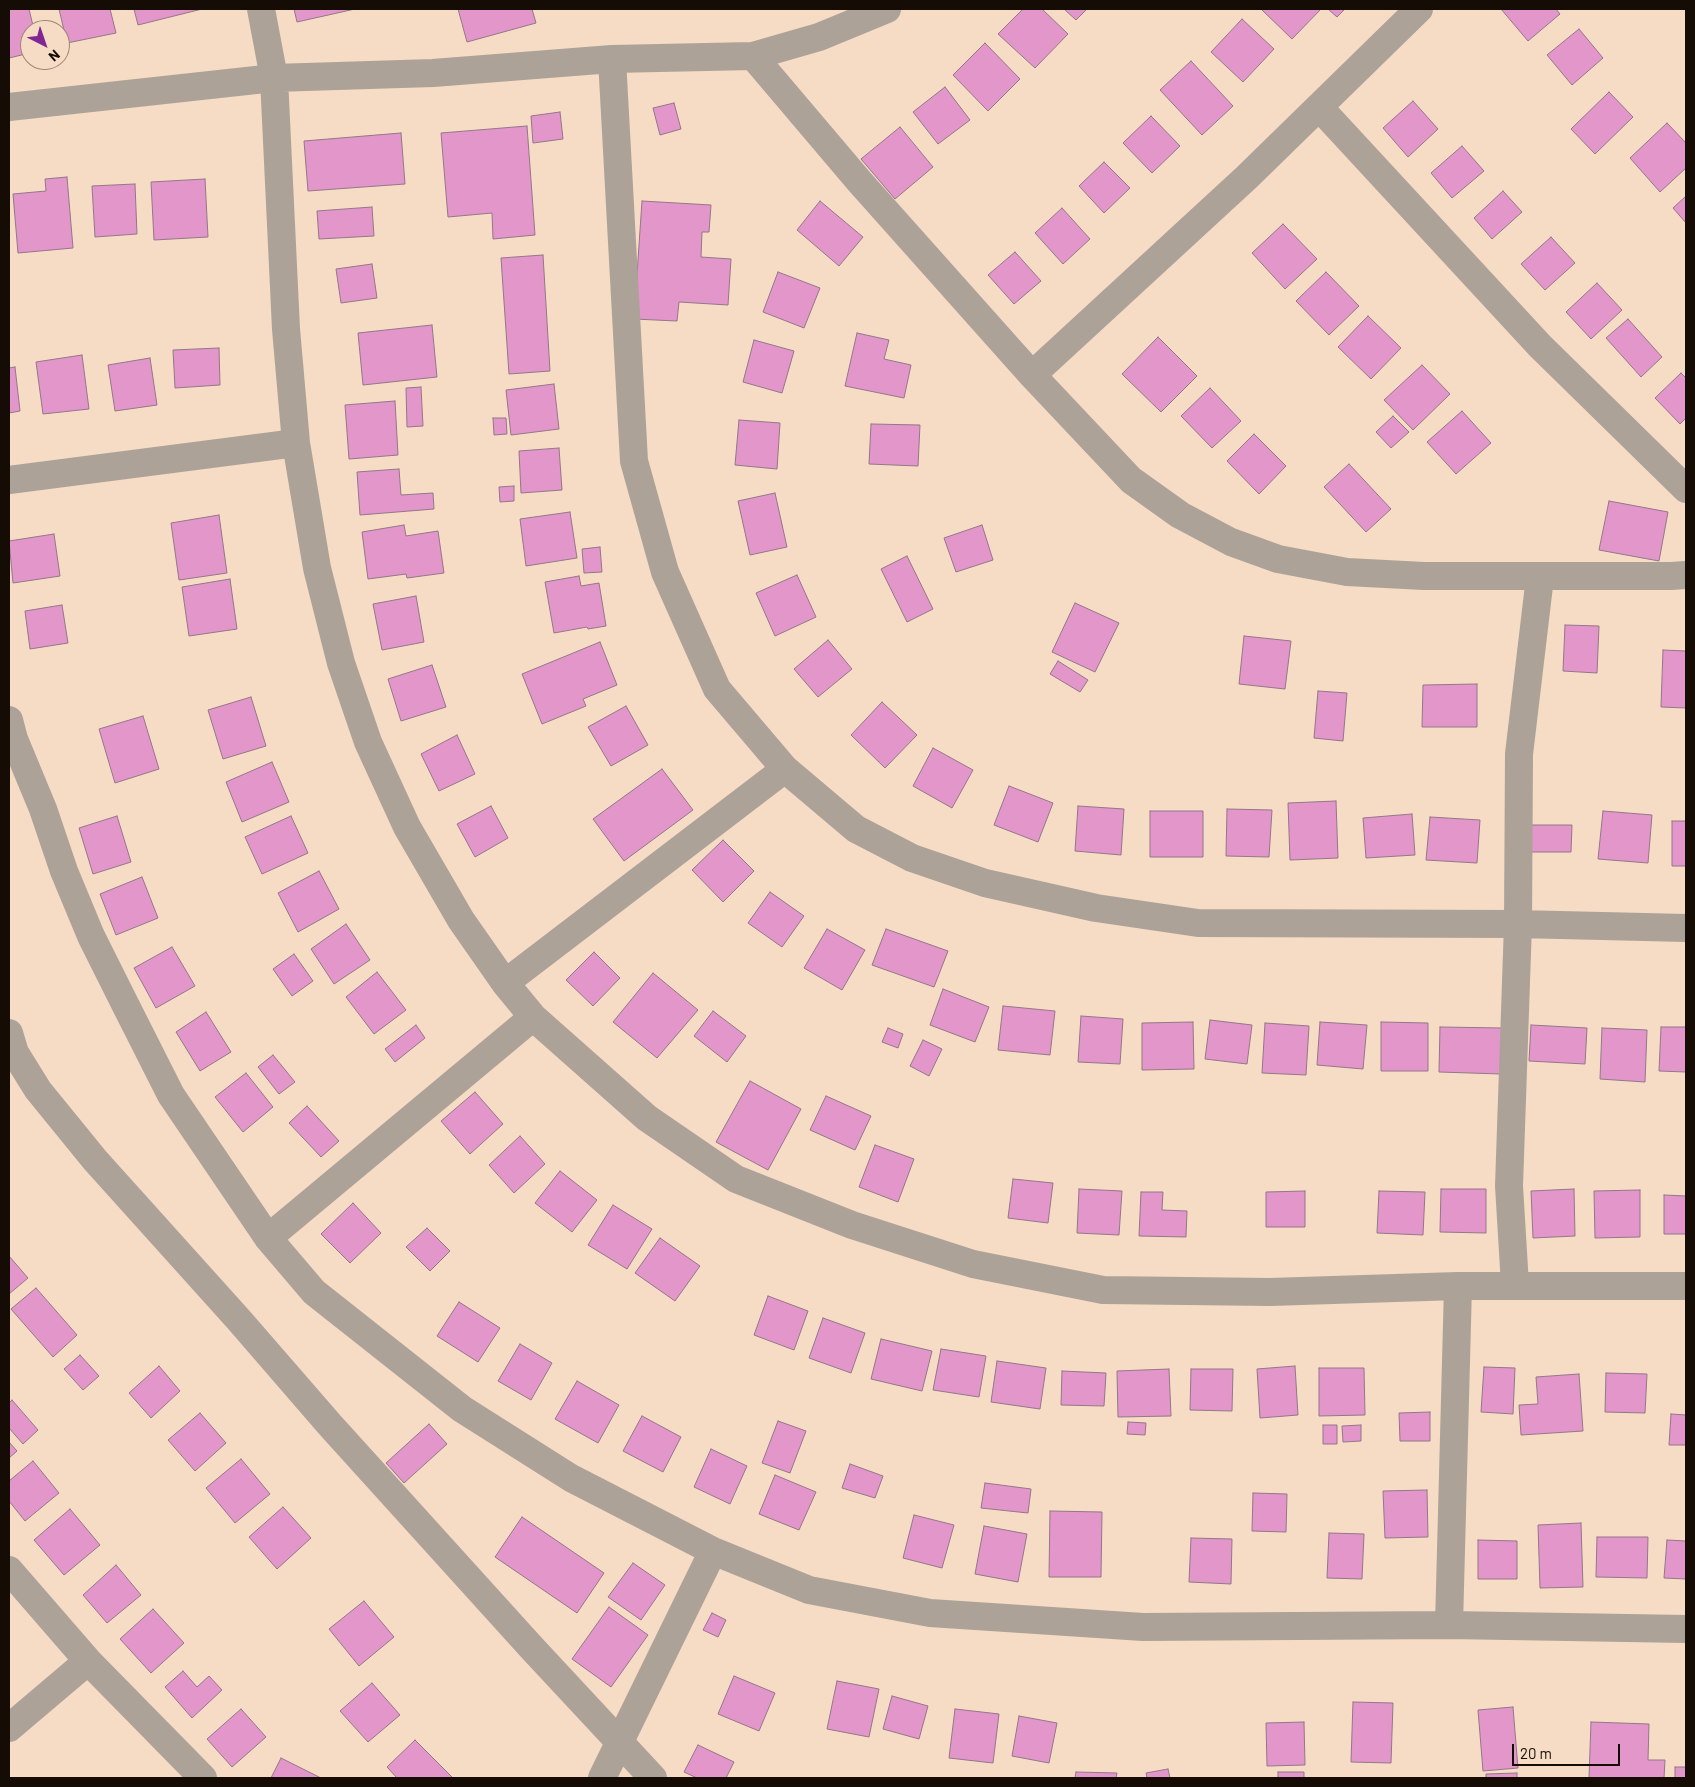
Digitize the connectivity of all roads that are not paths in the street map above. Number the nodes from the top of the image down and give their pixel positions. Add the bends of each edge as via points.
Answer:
1 (261, 9) edge
2 (887, 9) edge
3 (1419, 9) edge
4 (753, 56) junction
5 (612, 59) junction
6 (274, 78) junction
7 (1319, 107) junction
8 (9, 108) edge
9 (1032, 375) junction
10 (296, 443) junction
11 (9, 480) edge
12 (1686, 489) edge
13 (1686, 575) edge
14 (1540, 577) junction
15 (9, 720) edge
16 (785, 769) junction
17 (1518, 924) junction
18 (1686, 928) edge
19 (505, 983) junction
20 (533, 1017) junction
21 (9, 1033) edge
22 (268, 1238) junction
23 (1515, 1285) junction
24 (1458, 1286) junction
25 (1686, 1286) edge
26 (713, 1551) junction
27 (9, 1570) edge
28 (1449, 1625) junction
29 (1686, 1629) edge
30 (88, 1661) junction
31 (9, 1728) edge
32 (619, 1742) junction
33 (203, 1778) edge
34 (602, 1778) edge
35 (653, 1778) edge

1 - 6 street
2 - 4 street via 819,37
3 - 7 street
4 - 5 street
4 - 9 street via 859,181
5 - 6 street via 434,73
5 - 16 street via 634,461 665,572 717,689
6 - 8 street
6 - 10 street via 286,328
7 - 9 street
7 - 12 street via 1540,346
9 - 14 street via 1132,480 1180,515 1231,542 1278,559 1347,572
10 - 11 street
10 - 19 street via 316,568 341,663 368,742 406,827 461,920
13 - 14 street
14 - 17 street via 1519,754
15 - 22 street via 64,871 91,936 129,1012 171,1095
16 - 17 street via 856,829 912,858 985,883 1096,908 1198,923
16 - 19 street
17 - 18 street
17 - 23 street via 1509,1186
19 - 20 street
20 - 22 street
20 - 24 street via 647,1118 736,1179 852,1225 973,1264 1104,1290 1270,1292
21 - 32 street via 15,1053 38,1090 95,1160
22 - 26 street via 314,1292 462,1409 571,1478
23 - 24 street
23 - 25 street
24 - 28 street
26 - 28 street via 809,1590 930,1614 1143,1627
26 - 32 street
27 - 30 street
28 - 29 street
30 - 31 street
30 - 33 street
32 - 34 street
32 - 35 street

